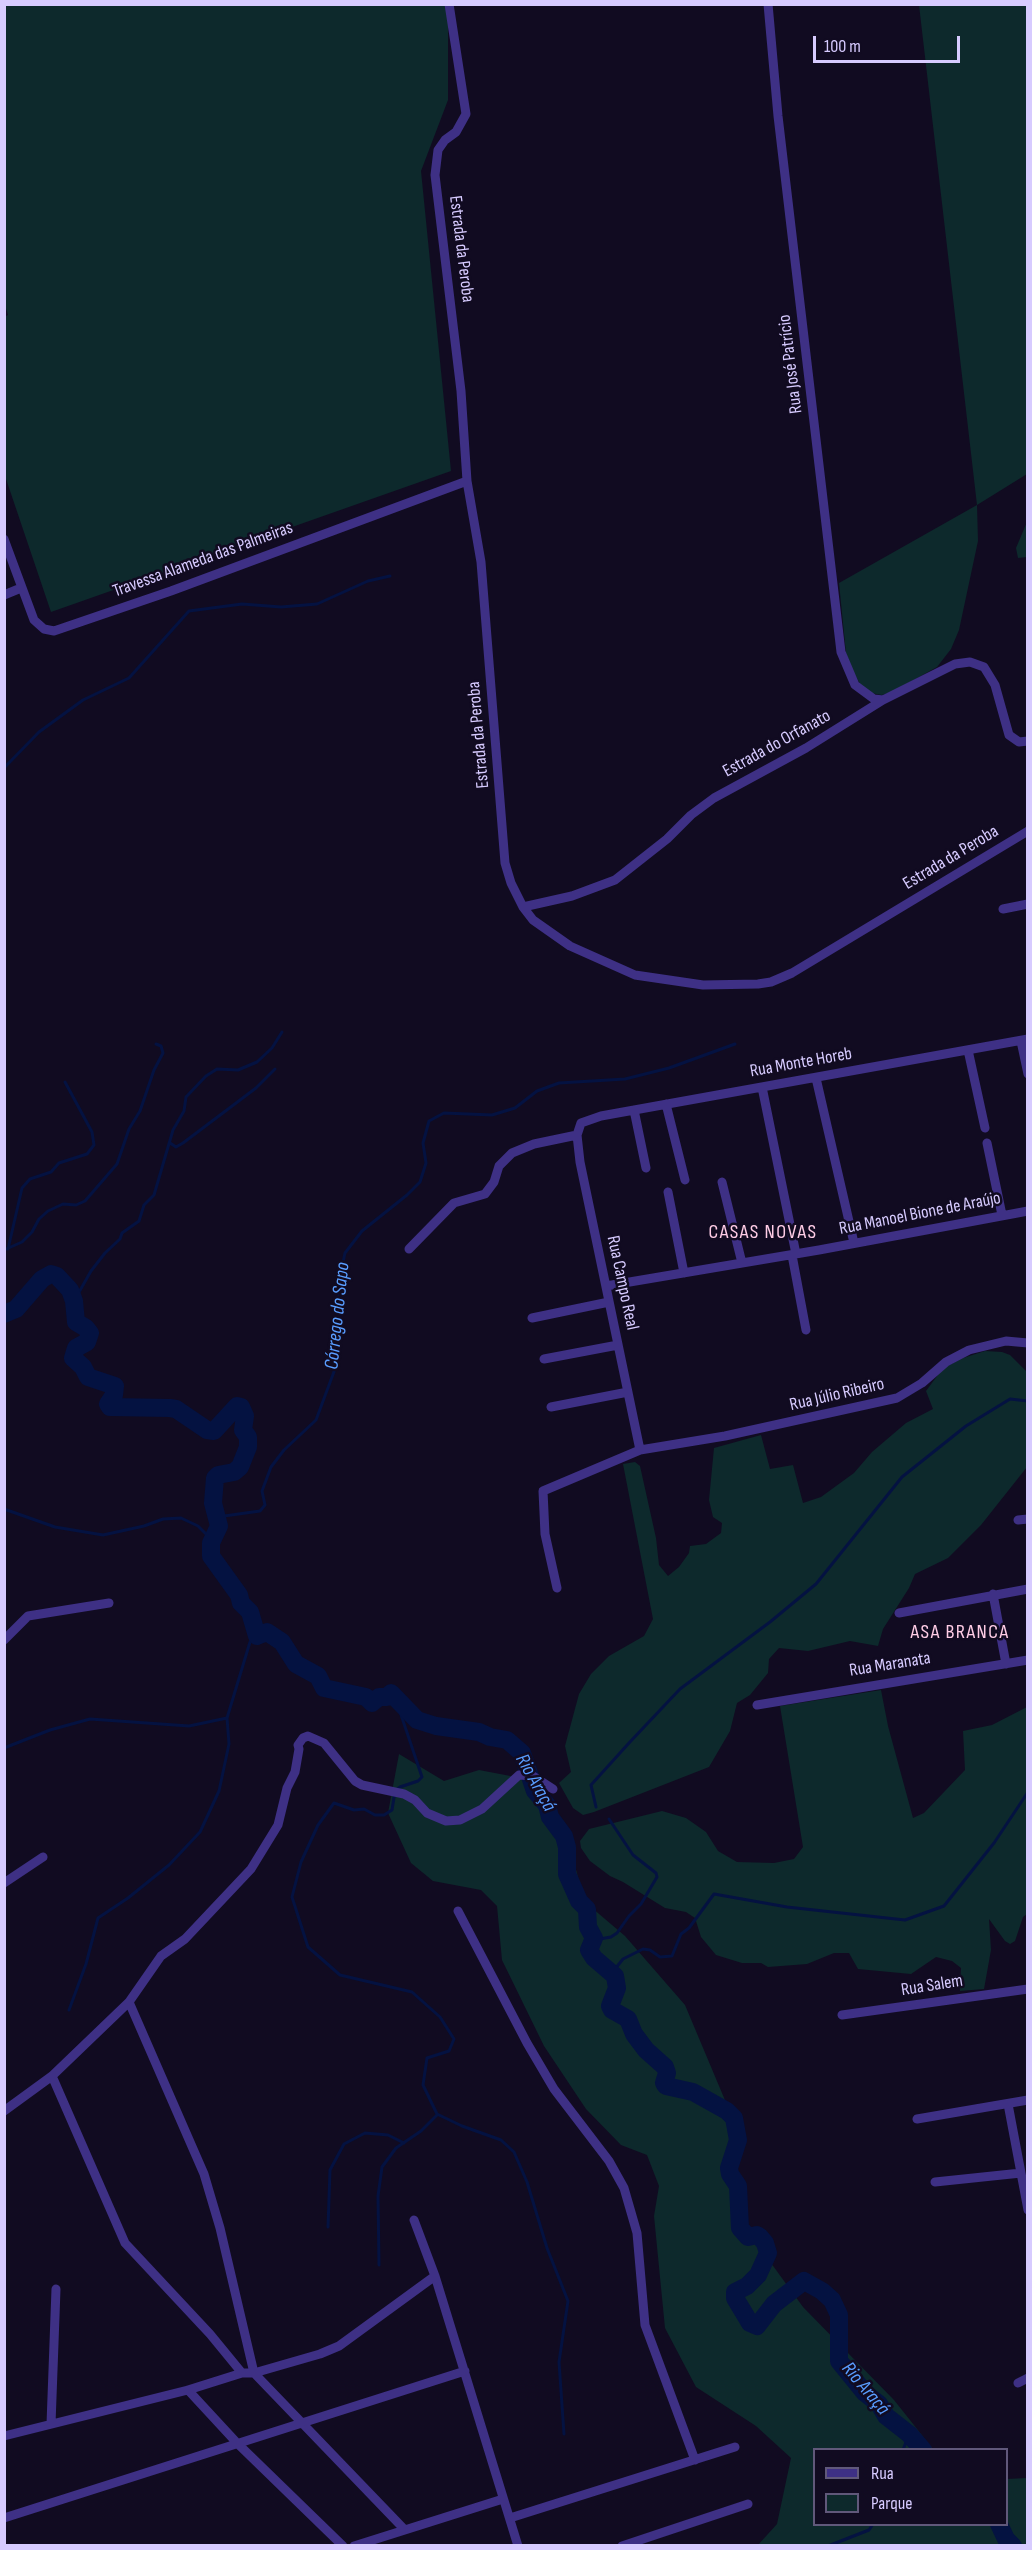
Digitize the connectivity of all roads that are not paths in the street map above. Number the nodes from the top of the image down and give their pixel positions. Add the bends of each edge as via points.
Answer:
1 (449, 4) edge
2 (768, 4) edge
3 (467, 481) junction
4 (4, 539) edge
5 (21, 588) junction
6 (4, 595) edge
7 (883, 700) junction
8 (1028, 741) edge
9 (1028, 831) edge
10 (1028, 904) edge
11 (523, 907) junction
12 (1003, 909) dead end
13 (1024, 1040) edge
14 (968, 1050) junction
15 (1028, 1074) edge
16 (816, 1078) junction
17 (762, 1087) junction
18 (666, 1104) junction
19 (634, 1110) junction
20 (581, 1123) joint
21 (985, 1128) dead end
22 (577, 1135) junction
23 (987, 1143) dead end
24 (646, 1168) dead end
25 (685, 1180) dead end
26 (722, 1182) dead end
27 (668, 1192) dead end
28 (1028, 1210) edge
29 (1002, 1215) junction
30 (854, 1243) junction
31 (409, 1249) dead end
32 (794, 1254) junction
33 (742, 1263) junction
34 (684, 1273) junction
35 (606, 1286) junction
36 (609, 1302) junction
37 (532, 1318) dead end
38 (806, 1330) dead end
39 (1028, 1343) edge
40 (618, 1345) junction
41 (544, 1359) dead end
42 (628, 1392) junction
43 (551, 1407) dead end
44 (640, 1450) junction
45 (557, 1588) dead end
46 (1028, 1589) edge
47 (993, 1594) junction
48 (109, 1603) dead end
49 (899, 1613) dead end
50 (4, 1640) edge
51 (1028, 1660) edge
52 (1006, 1664) junction
53 (757, 1705) dead end
54 (553, 1789) dead end
55 (43, 1857) dead end
56 (4, 1883) edge
57 (458, 1911) dead end
58 (1028, 1989) edge
59 (129, 2002) junction
60 (842, 2015) dead end
61 (52, 2076) junction
62 (1028, 2100) edge
63 (1008, 2104) junction
64 (4, 2111) edge
65 (917, 2119) dead end
66 (1022, 2173) junction
67 (935, 2181) dead end
68 (1028, 2210) edge
69 (414, 2220) dead end
70 (435, 2276) junction
71 (56, 2289) dead end
72 (465, 2371) junction
73 (242, 2373) junction
74 (254, 2373) junction
75 (1028, 2378) edge
76 (1018, 2383) dead end
77 (188, 2390) junction
78 (51, 2424) junction
79 (302, 2425) junction
80 (4, 2436) edge
81 (237, 2443) junction
82 (735, 2447) dead end
83 (695, 2460) junction
84 (503, 2499) junction
85 (747, 2504) dead end
86 (4, 2518) edge
87 (510, 2518) junction
88 (404, 2529) junction
89 (343, 2546) edge
90 (354, 2546) edge
91 (518, 2546) edge
92 (622, 2546) edge

1 - 3 street, Estrada da Peroba via 466,114 456,132 438,150 435,175 461,391
2 - 7 street, Rua José Patrício via 841,652 855,685 874,699
3 - 5 street, Travessa Alameda das Palmeiras via 71,627 44,629 34,620
3 - 11 street, Estrada da Peroba via 481,562 505,863
4 - 5 street, Travessa Alameda das Palmeiras
5 - 6 street
7 - 8 street, Estrada do Orfanato via 943,669 970,662 984,667 991,675 1006,731 1019,742
7 - 11 street, Estrada do Orfanato via 714,798 615,880 572,896
9 - 11 street, Estrada da Peroba via 792,973 758,984 703,985 635,975 570,946 533,920
10 - 12 street
13 - 14 street, Rua Monte Horeb
13 - 15 street
14 - 16 street, Rua Monte Horeb
14 - 21 street
16 - 17 street, Rua Monte Horeb
16 - 30 street
17 - 18 street, Rua Monte Horeb
17 - 32 street
18 - 19 street, Rua Monte Horeb
18 - 25 street
19 - 20 street, Rua Monte Horeb
19 - 24 street
20 - 22 street, Rua Campo Real
22 - 31 street via 512,1153 499,1166 485,1194 453,1203
22 - 35 street, Rua Campo Real
23 - 29 street
26 - 33 street
27 - 34 street
28 - 29 street, Rua Manoel Bione de Araújo
29 - 30 street, Rua Manoel Bione de Araújo
30 - 32 street, Rua Manoel Bione de Araújo
32 - 33 street, Rua Manoel Bione de Araújo
32 - 38 street
33 - 34 street, Rua Manoel Bione de Araújo
34 - 35 street, Rua Manoel Bione de Araújo
35 - 36 street, Rua Campo Real
36 - 37 street
36 - 40 street, Rua Campo Real
39 - 44 street, Rua Júlio Ribeiro via 1006,1341 969,1350 897,1398
40 - 41 street
40 - 42 street, Rua Campo Real
42 - 43 street
42 - 44 street, Rua Campo Real
44 - 45 street, Rua Júlio Ribeiro via 543,1491 545,1534
46 - 47 street
47 - 49 street
47 - 52 street
48 - 50 street via 28,1616
51 - 52 street, Rua Maranata
52 - 53 street, Rua Maranata
54 - 59 street via 529,1775 519,1775 473,1814 446,1821 427,1813 415,1800 355,1781 324,1743 308,1736 303,1738 278,1826 251,1869 185,1939 161,1956
55 - 56 street
57 - 83 street via 554,2089 609,2161 624,2188 637,2233 645,2325
58 - 60 street, Rua Salem
59 - 61 street
59 - 74 street via 204,2174
61 - 64 street
61 - 73 street via 125,2242
62 - 63 street
63 - 65 street
63 - 66 street
66 - 67 street
66 - 68 street
69 - 70 street
70 - 72 street
70 - 74 street via 339,2346
71 - 78 street
72 - 79 street
72 - 84 street
73 - 74 street
73 - 77 street
74 - 79 street
75 - 76 street
77 - 78 street
77 - 81 street
78 - 80 street
79 - 81 street
79 - 88 street
81 - 86 street
81 - 89 street
82 - 83 street
83 - 87 street
84 - 87 street
84 - 88 street
85 - 92 street
87 - 91 street
88 - 90 street

